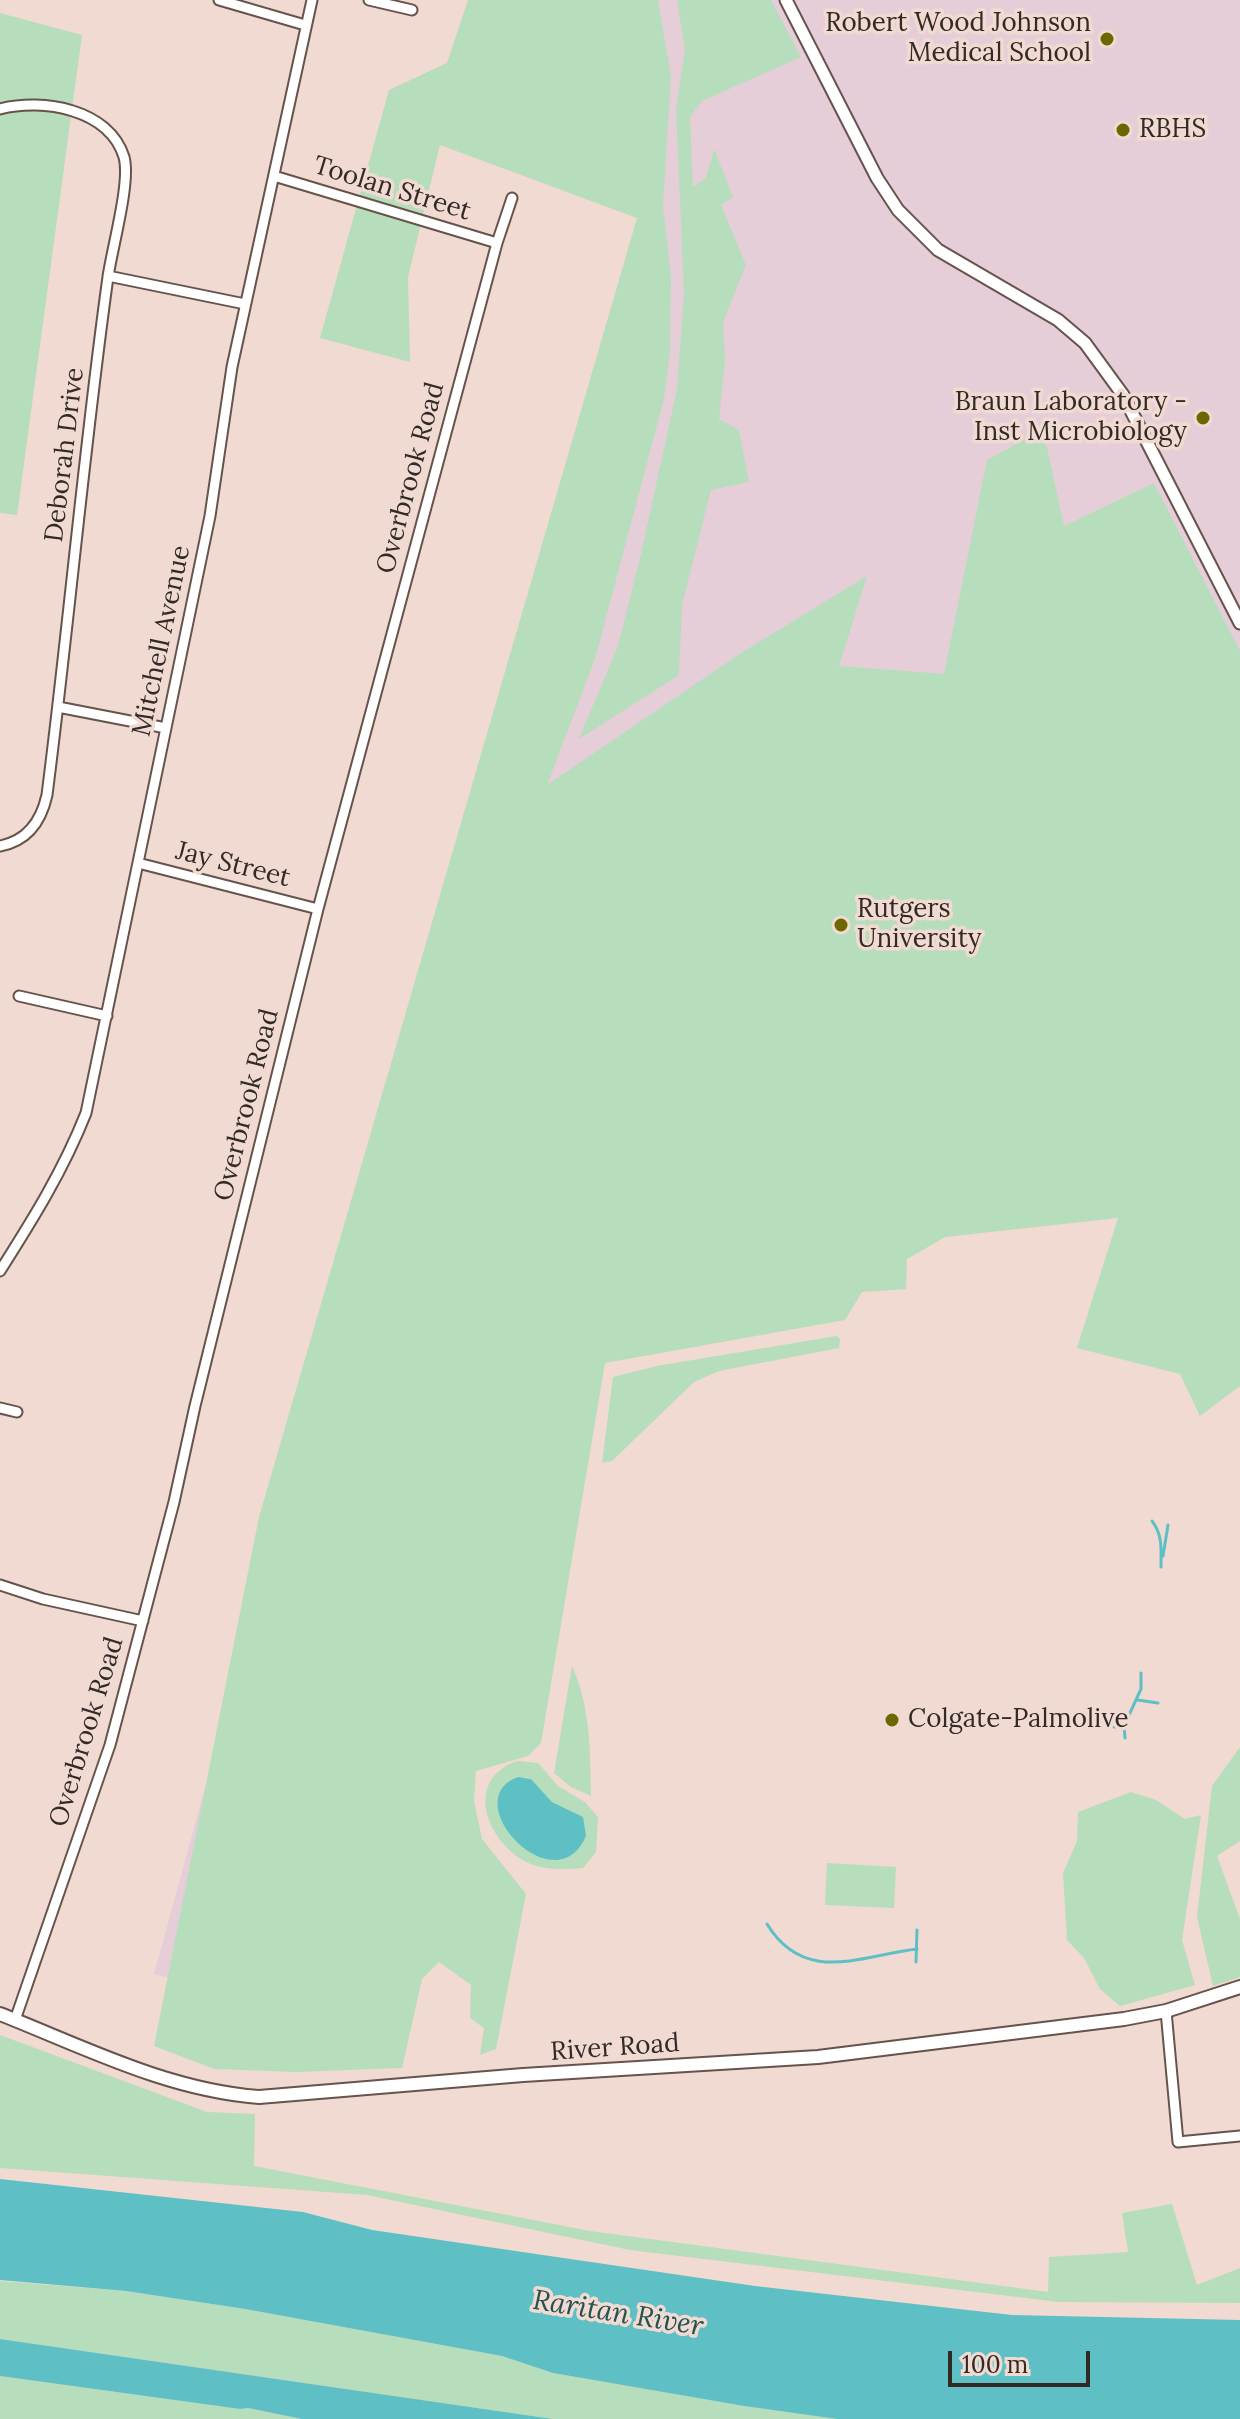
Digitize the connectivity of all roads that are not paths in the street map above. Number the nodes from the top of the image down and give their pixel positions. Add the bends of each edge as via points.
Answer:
1 (219, 0) edge
2 (312, 0) edge
3 (369, 0) edge
4 (786, 0) edge
5 (412, 10) dead end
6 (305, 25) junction
7 (0, 109) edge
8 (274, 176) junction
9 (512, 198) dead end
10 (497, 243) junction
11 (108, 276) junction
12 (245, 304) junction
13 (1240, 623) edge
14 (58, 707) junction
15 (166, 728) junction
16 (0, 846) edge
17 (138, 863) junction
18 (318, 909) junction
19 (19, 996) dead end
20 (107, 1016) junction
21 (0, 1271) edge
22 (0, 1408) edge
23 (17, 1412) dead end
24 (0, 1585) edge
25 (143, 1621) junction
26 (1240, 1987) edge
27 (1166, 2011) junction
28 (0, 2014) edge
29 (15, 2020) junction
30 (1240, 2136) edge

1 - 6 street
2 - 6 street, Mitchell Avenue
3 - 5 street
4 - 13 street via 877,178 913,228 938,250 1058,320 1104,368 1123,395
6 - 8 street, Mitchell Avenue
7 - 11 street, Deborah Drive via 34,105 84,115 118,144 126,170
8 - 10 street, Toolan Street
8 - 12 street, Mitchell Avenue
9 - 10 street, Overbrook Road
10 - 18 street, Overbrook Road
11 - 12 street
11 - 14 street, Deborah Drive
12 - 15 street, Mitchell Avenue via 210,516
14 - 15 street
14 - 16 street, Deborah Drive via 44,810 25,836
15 - 17 street, Mitchell Avenue
17 - 18 street, Jay Street
17 - 20 street, Mitchell Avenue
18 - 25 street, Overbrook Road
19 - 20 street
20 - 21 street, Mitchell Avenue via 86,1113 68,1159
22 - 23 street
24 - 25 street
25 - 29 street, Overbrook Road via 110,1745
26 - 27 main road, River Road
27 - 29 main road, River Road via 818,2057 259,2097 173,2082
27 - 30 street via 1178,2142
28 - 29 main road, River Road

